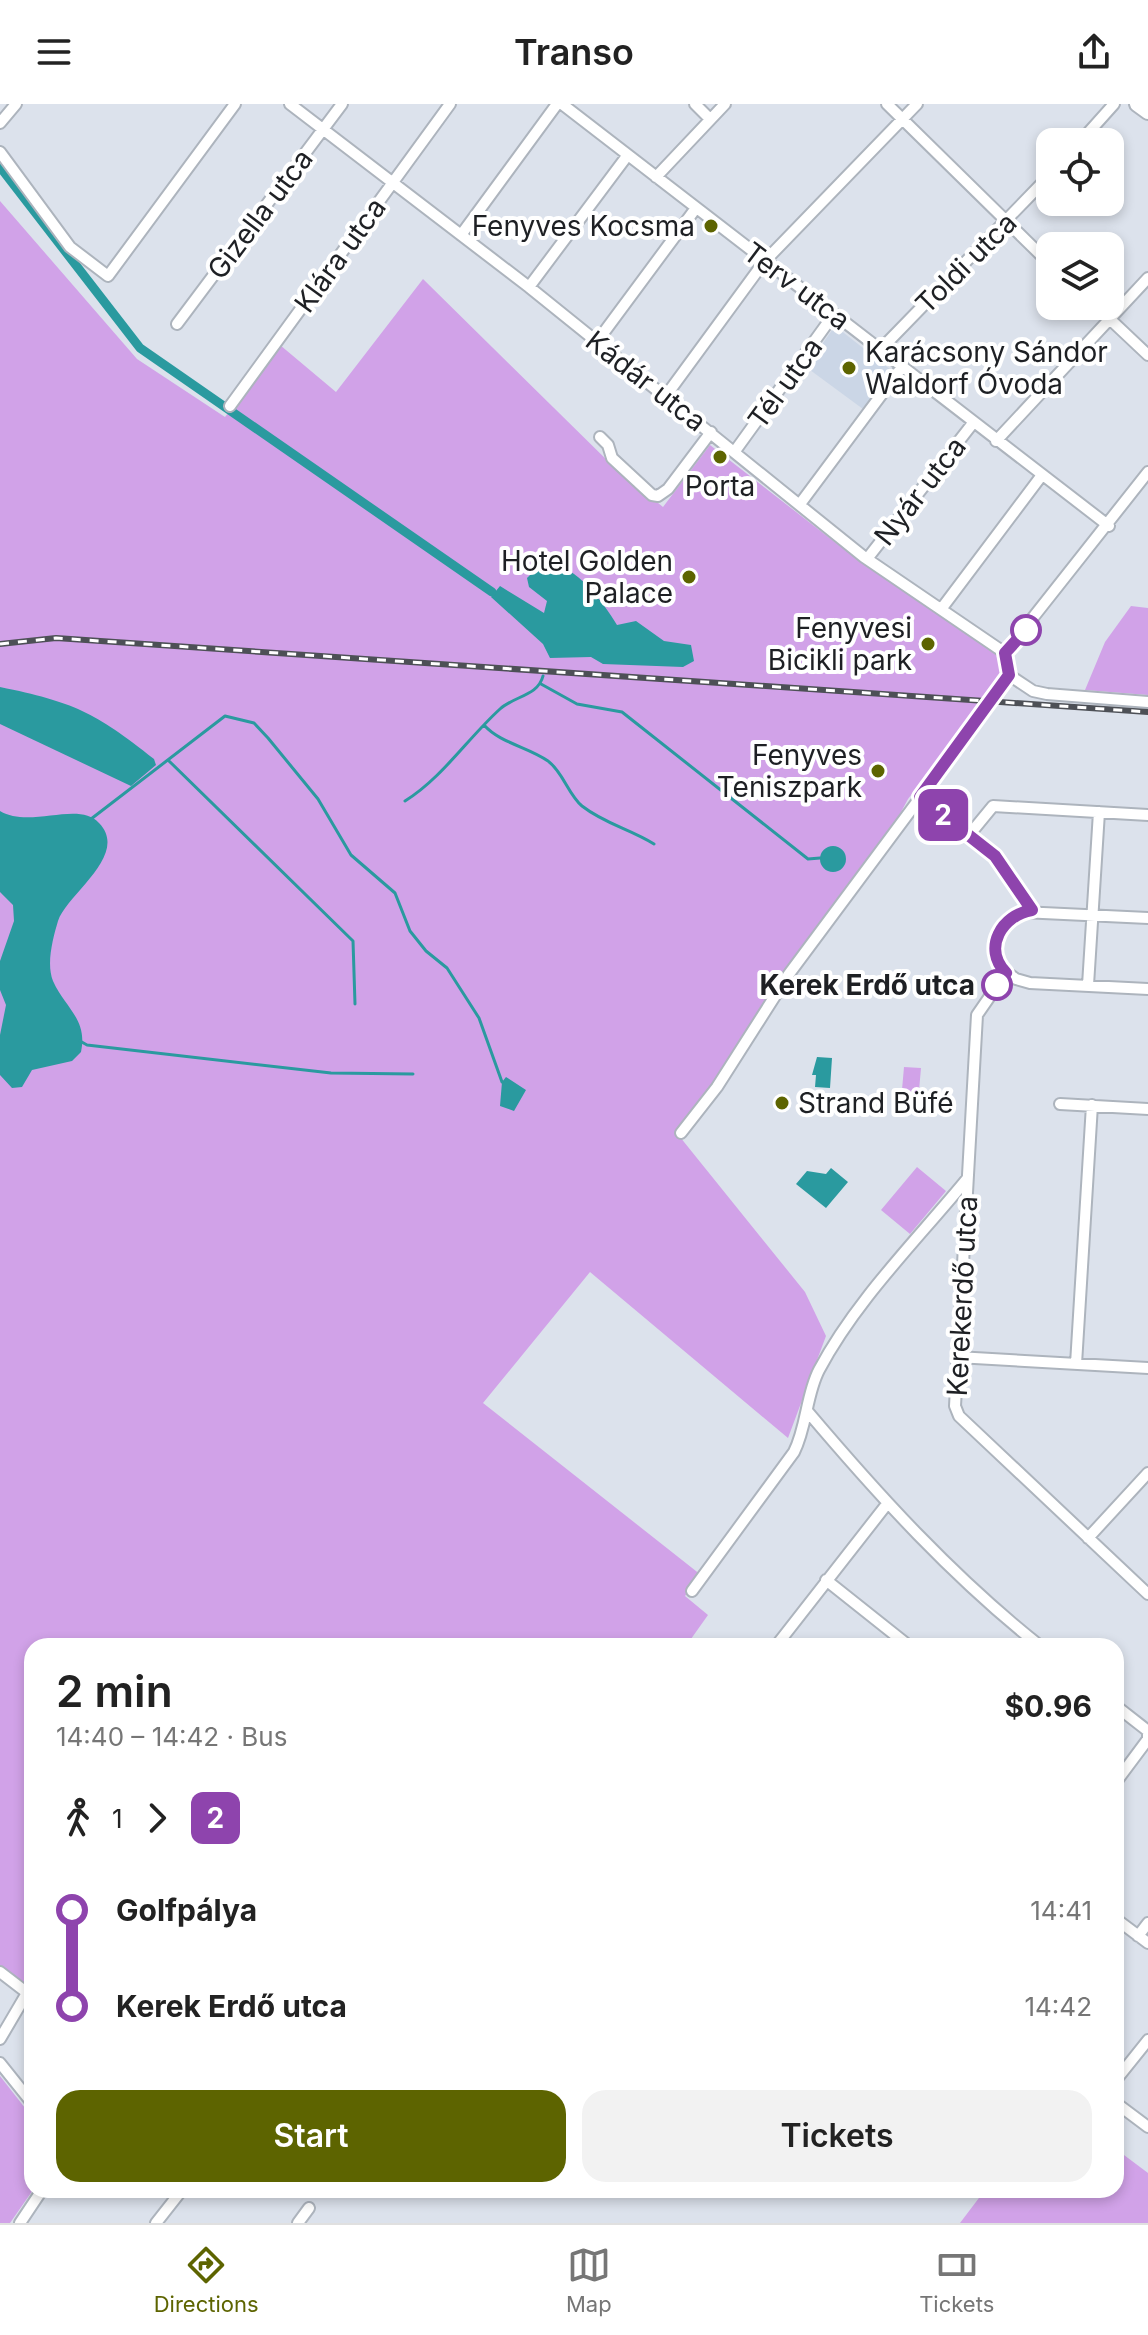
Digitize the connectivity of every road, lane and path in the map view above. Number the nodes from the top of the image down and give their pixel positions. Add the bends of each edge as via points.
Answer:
1 (16, 104) edge
2 (235, 104) edge
3 (290, 104) edge
4 (342, 104) edge
5 (450, 104) edge
6 (559, 104) edge
7 (695, 104) edge
8 (725, 104) edge
9 (887, 104) edge
10 (917, 104) edge
11 (1114, 104) edge
12 (1137, 104) edge
13 (1148, 112) edge
14 (710, 119) junction
15 (902, 119) junction
16 (0, 123) edge
17 (1093, 128) edge
18 (323, 130) junction
19 (0, 152) edge
20 (627, 156) junction
21 (656, 177) junction
22 (393, 183) junction
23 (1036, 191) edge
24 (696, 208) junction
25 (1007, 223) junction
26 (461, 235) junction
27 (1036, 251) edge
28 (764, 262) junction
29 (1148, 278) edge
30 (529, 287) junction
31 (1124, 303) edge
32 (834, 314) junction
33 (1107, 320) edge
34 (1111, 320) edge
35 (177, 324) dead end
36 (596, 343) junction
37 (880, 350) junction
38 (1148, 355) edge
39 (902, 367) junction
40 (665, 397) junction
41 (230, 406) dead end
42 (973, 423) junction
43 (711, 432) junction
44 (600, 437) dead end
45 (996, 441) junction
46 (735, 451) junction
47 (1148, 472) edge
48 (1042, 475) junction
49 (800, 504) junction
50 (1109, 526) junction
51 (867, 559) junction
52 (942, 608) junction
53 (1005, 653) junction
54 (1009, 675) junction
55 (1148, 702) edge
56 (920, 797) junction
57 (1099, 812) junction
58 (1148, 815) edge
59 (970, 834) junction
60 (1032, 910) junction
61 (1092, 914) junction
62 (1148, 918) edge
63 (1006, 973) junction
64 (1088, 985) junction
65 (1148, 989) edge
66 (1060, 1104) dead end
67 (1092, 1105) junction
68 (1148, 1109) edge
69 (681, 1133) dead end
70 (967, 1179) junction
71 (957, 1357) junction
72 (1076, 1364) junction
73 (1148, 1368) edge
74 (808, 1412) junction
75 (1148, 1473) edge
76 (887, 1504) junction
77 (1088, 1538) junction
78 (826, 1580) junction
79 (692, 1591) dead end
80 (1148, 1594) edge
81 (782, 1638) edge
82 (899, 1638) edge
83 (1030, 1638) edge
84 (1124, 1712) edge
85 (1124, 1771) edge
86 (1148, 1923) edge
87 (1124, 1925) edge
88 (1143, 1939) edge
89 (0, 1972) edge
90 (24, 1991) edge
91 (24, 2003) edge
92 (0, 2039) edge
93 (1148, 2040) edge
94 (0, 2063) edge
95 (1124, 2070) edge
96 (24, 2093) edge
97 (1124, 2109) edge
98 (1148, 2127) edge
99 (37, 2198) edge
100 (176, 2198) edge
101 (309, 2208) dead end
102 (20, 2223) edge
103 (156, 2223) edge
104 (298, 2223) edge

1 - 16 street
2 - 19 street via 108,276 70,247
3 - 18 street, Kádár utca
4 - 18 street, Gizella utca
5 - 22 street, Klára utca
6 - 20 street, Terv utca
6 - 26 street
7 - 14 street
8 - 14 street
9 - 15 street
10 - 15 street
11 - 17 street
12 - 13 street
14 - 21 street
15 - 25 street
15 - 28 street
18 - 22 street, Kádár utca
18 - 35 street, Gizella utca
20 - 21 street, Terv utca
20 - 30 street
21 - 24 street, Terv utca
22 - 26 street, Kádár utca
22 - 41 street, Klára utca
23 - 25 street, Toldi utca
24 - 28 street, Terv utca
24 - 36 street
25 - 27 street
25 - 37 street, Toldi utca
26 - 30 street, Kádár utca
28 - 32 street, Terv utca
28 - 40 street
29 - 31 street
30 - 36 street, Kádár utca
32 - 37 street, Terv utca
32 - 46 street, Tél utca
33 - 45 street
34 - 38 street
36 - 40 street, Kádár utca
37 - 39 street, Terv utca
39 - 42 street, Terv utca
39 - 49 street
40 - 43 street, Kádár utca
42 - 45 street, Terv utca
42 - 51 street, Nyár utca
43 - 44 street via 658,496 612,458
43 - 46 street, Kádár utca
45 - 48 street, Terv utca
46 - 49 street, Kádár utca
47 - 50 street
48 - 50 street, Terv utca
48 - 52 street
49 - 51 street, Kádár utca
50 - 53 street
51 - 52 street, Kádár utca
52 - 53 street, Kádár utca
53 - 54 street
54 - 55 street via 1047,694
54 - 56 street
56 - 59 street
56 - 69 street via 781,984 717,1087
57 - 58 street
57 - 59 street via 993,806
57 - 61 street
59 - 60 street via 995,856
60 - 61 street
60 - 63 street via 1010,918 997,936 997,960
61 - 62 street
61 - 64 street
63 - 64 street via 1030,983
63 - 70 street, Kerekerdő utca via 977,1015
64 - 65 street
66 - 67 street
67 - 68 street
67 - 72 street
70 - 71 street, Kerekerdő utca
70 - 74 street via 841,1332 817,1374
71 - 72 street
71 - 77 street, Kerekerdő utca via 954,1393 959,1416
72 - 73 street
74 - 76 street
74 - 79 street via 794,1452
75 - 77 street
76 - 78 street
76 - 83 street via 982,1600
77 - 80 street, Kerekerdő utca
78 - 81 street
78 - 82 street
84 - 85 street via 1148,1731 1148,1739
86 - 88 street
87 - 88 street
89 - 90 street
91 - 92 street
93 - 95 street
94 - 96 street
97 - 98 street
99 - 102 street
100 - 103 street
101 - 104 street

